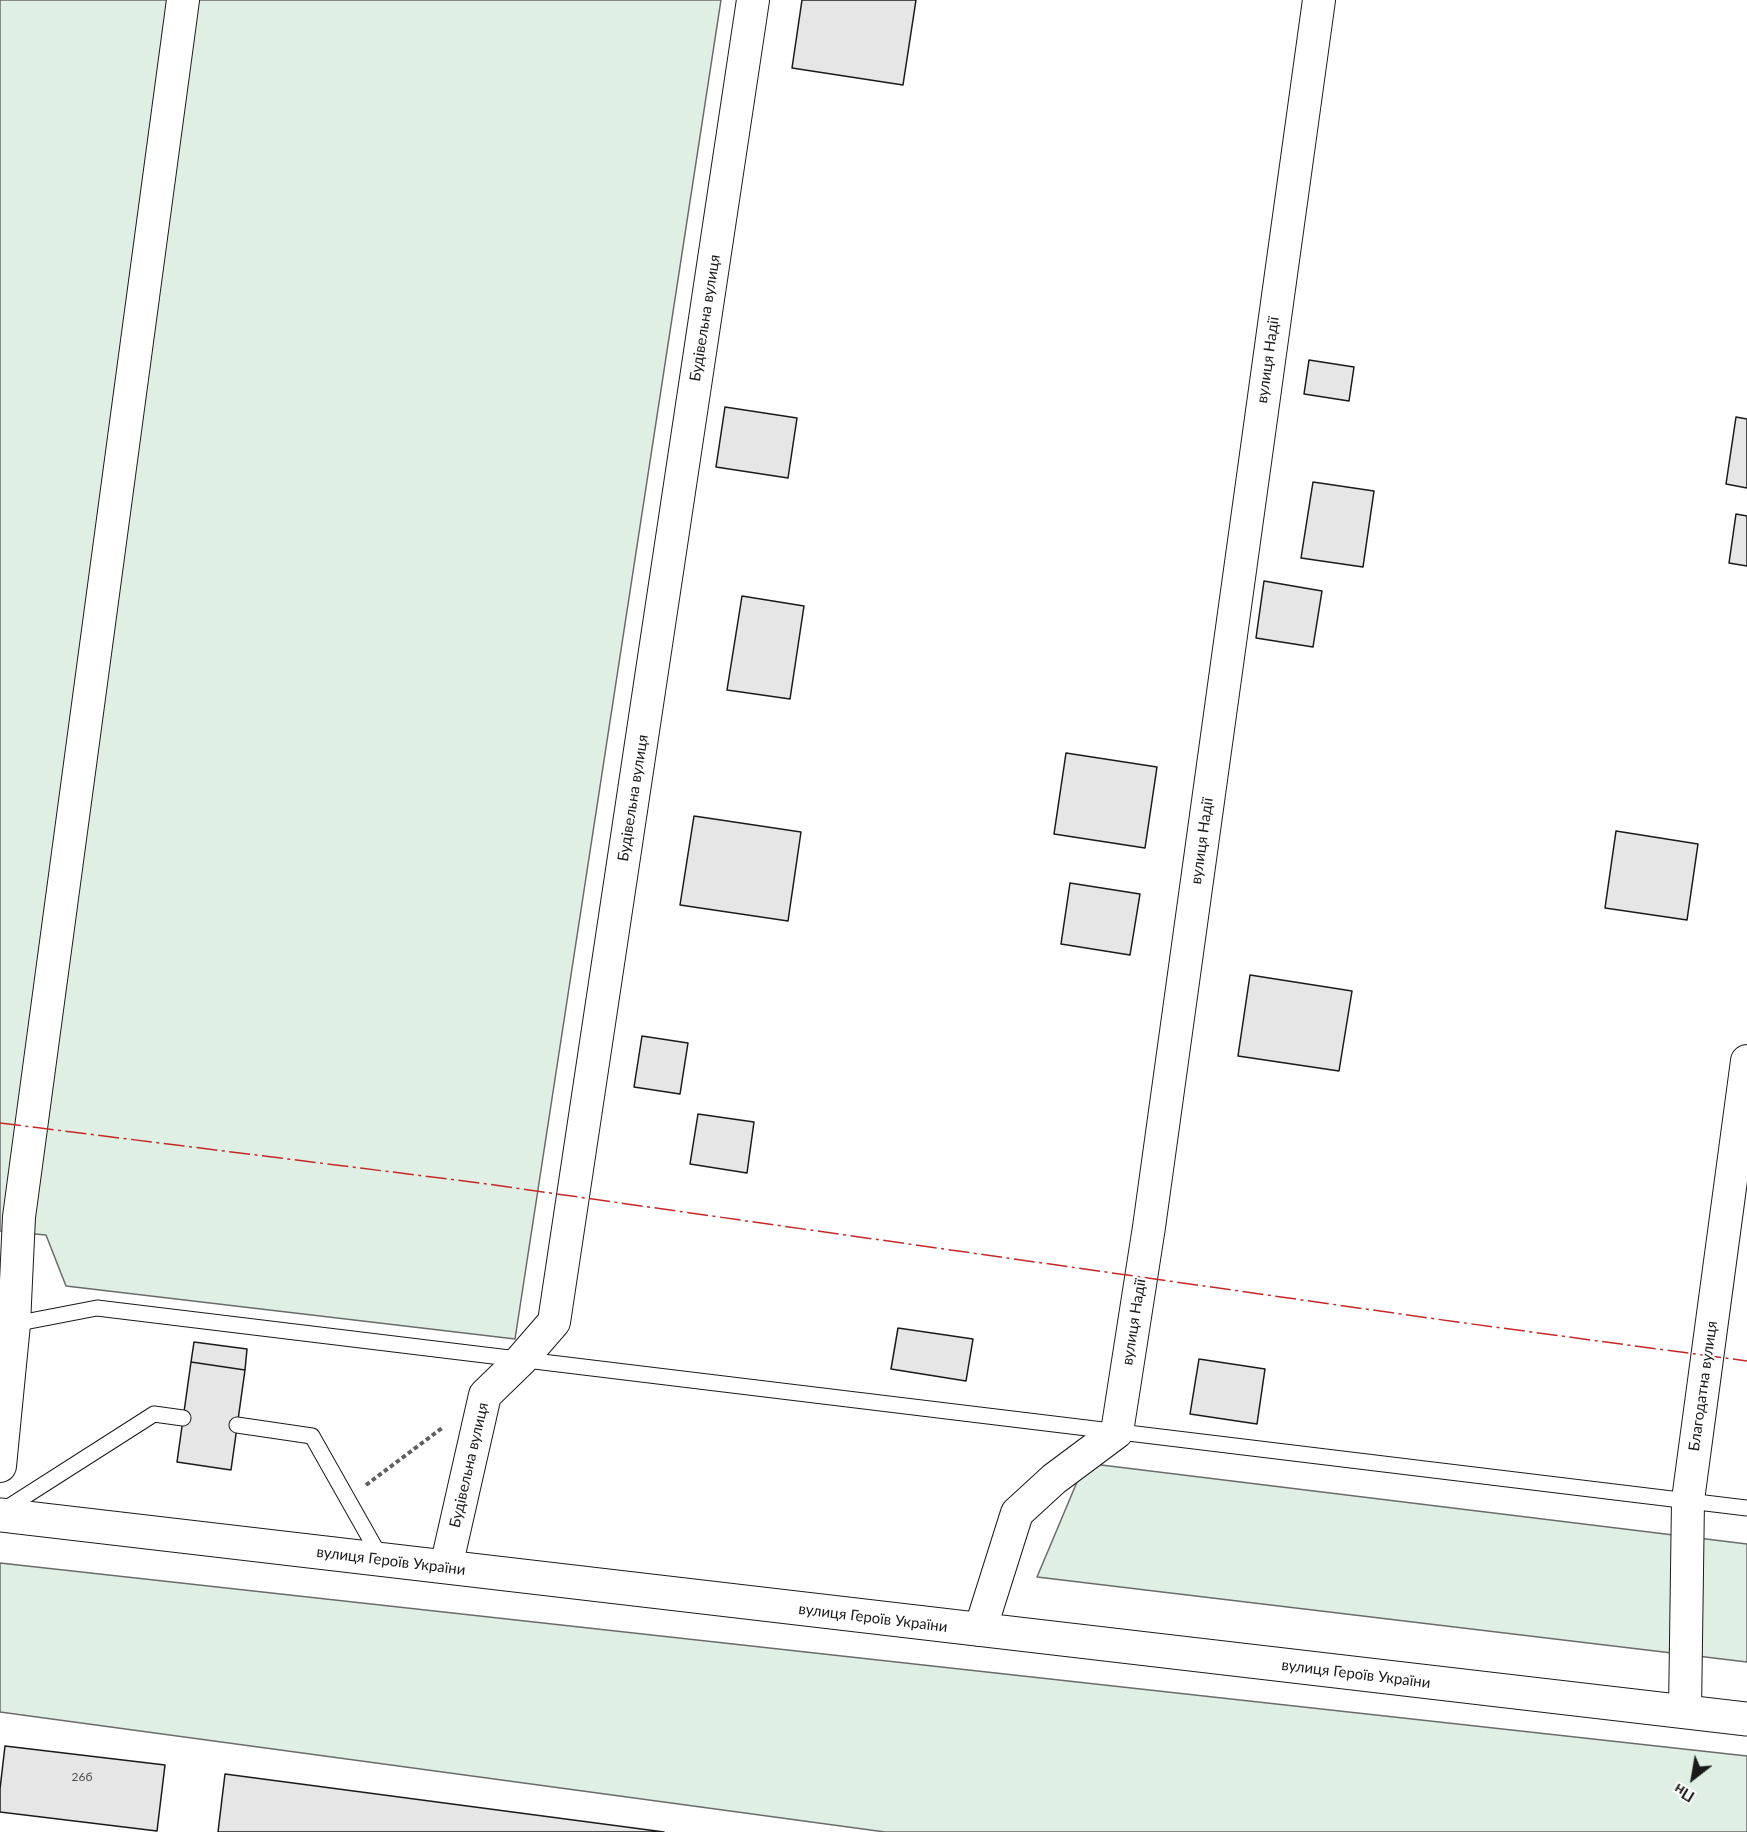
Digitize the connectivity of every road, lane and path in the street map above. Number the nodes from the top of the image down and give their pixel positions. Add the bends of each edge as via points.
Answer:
1 (183, 0) edge
2 (753, 0) edge
3 (1319, 0) edge
4 (1747, 1061) edge
5 (14, 1324) junction
6 (521, 1360) junction
7 (485, 1395) junction
8 (183, 1418) dead end
9 (237, 1425) dead end
10 (1118, 1432) junction
11 (0, 1466) edge
12 (347, 1499) junction
13 (1688, 1500) junction
14 (1747, 1508) edge
15 (0, 1513) edge
16 (382, 1560) junction
17 (446, 1567) junction
18 (980, 1630) junction
19 (1685, 1712) junction
20 (1747, 1719) edge

1 - 5 street via 19,1217
2 - 6 street, Будівельна вулиця via 554,1322
3 - 10 street, вулиця Надії
4 - 13 street, Благодатна вулиця
5 - 6 lane via 97,1308
5 - 11 street
6 - 7 street, Будівельна вулиця
6 - 10 lane
7 - 12 path
7 - 17 street, Будівельна вулиця
8 - 15 lane via 154,1414
9 - 12 lane via 312,1436
10 - 13 lane
10 - 18 street via 1054,1479 1017,1513
12 - 16 lane
13 - 14 lane
13 - 19 street, Благодатна вулиця
15 - 16 main road, вулиця Героїв України
16 - 17 main road, вулиця Героїв України
17 - 18 main road, вулиця Героїв України
18 - 19 main road, вулиця Героїв України
19 - 20 main road, вулиця Героїв України

